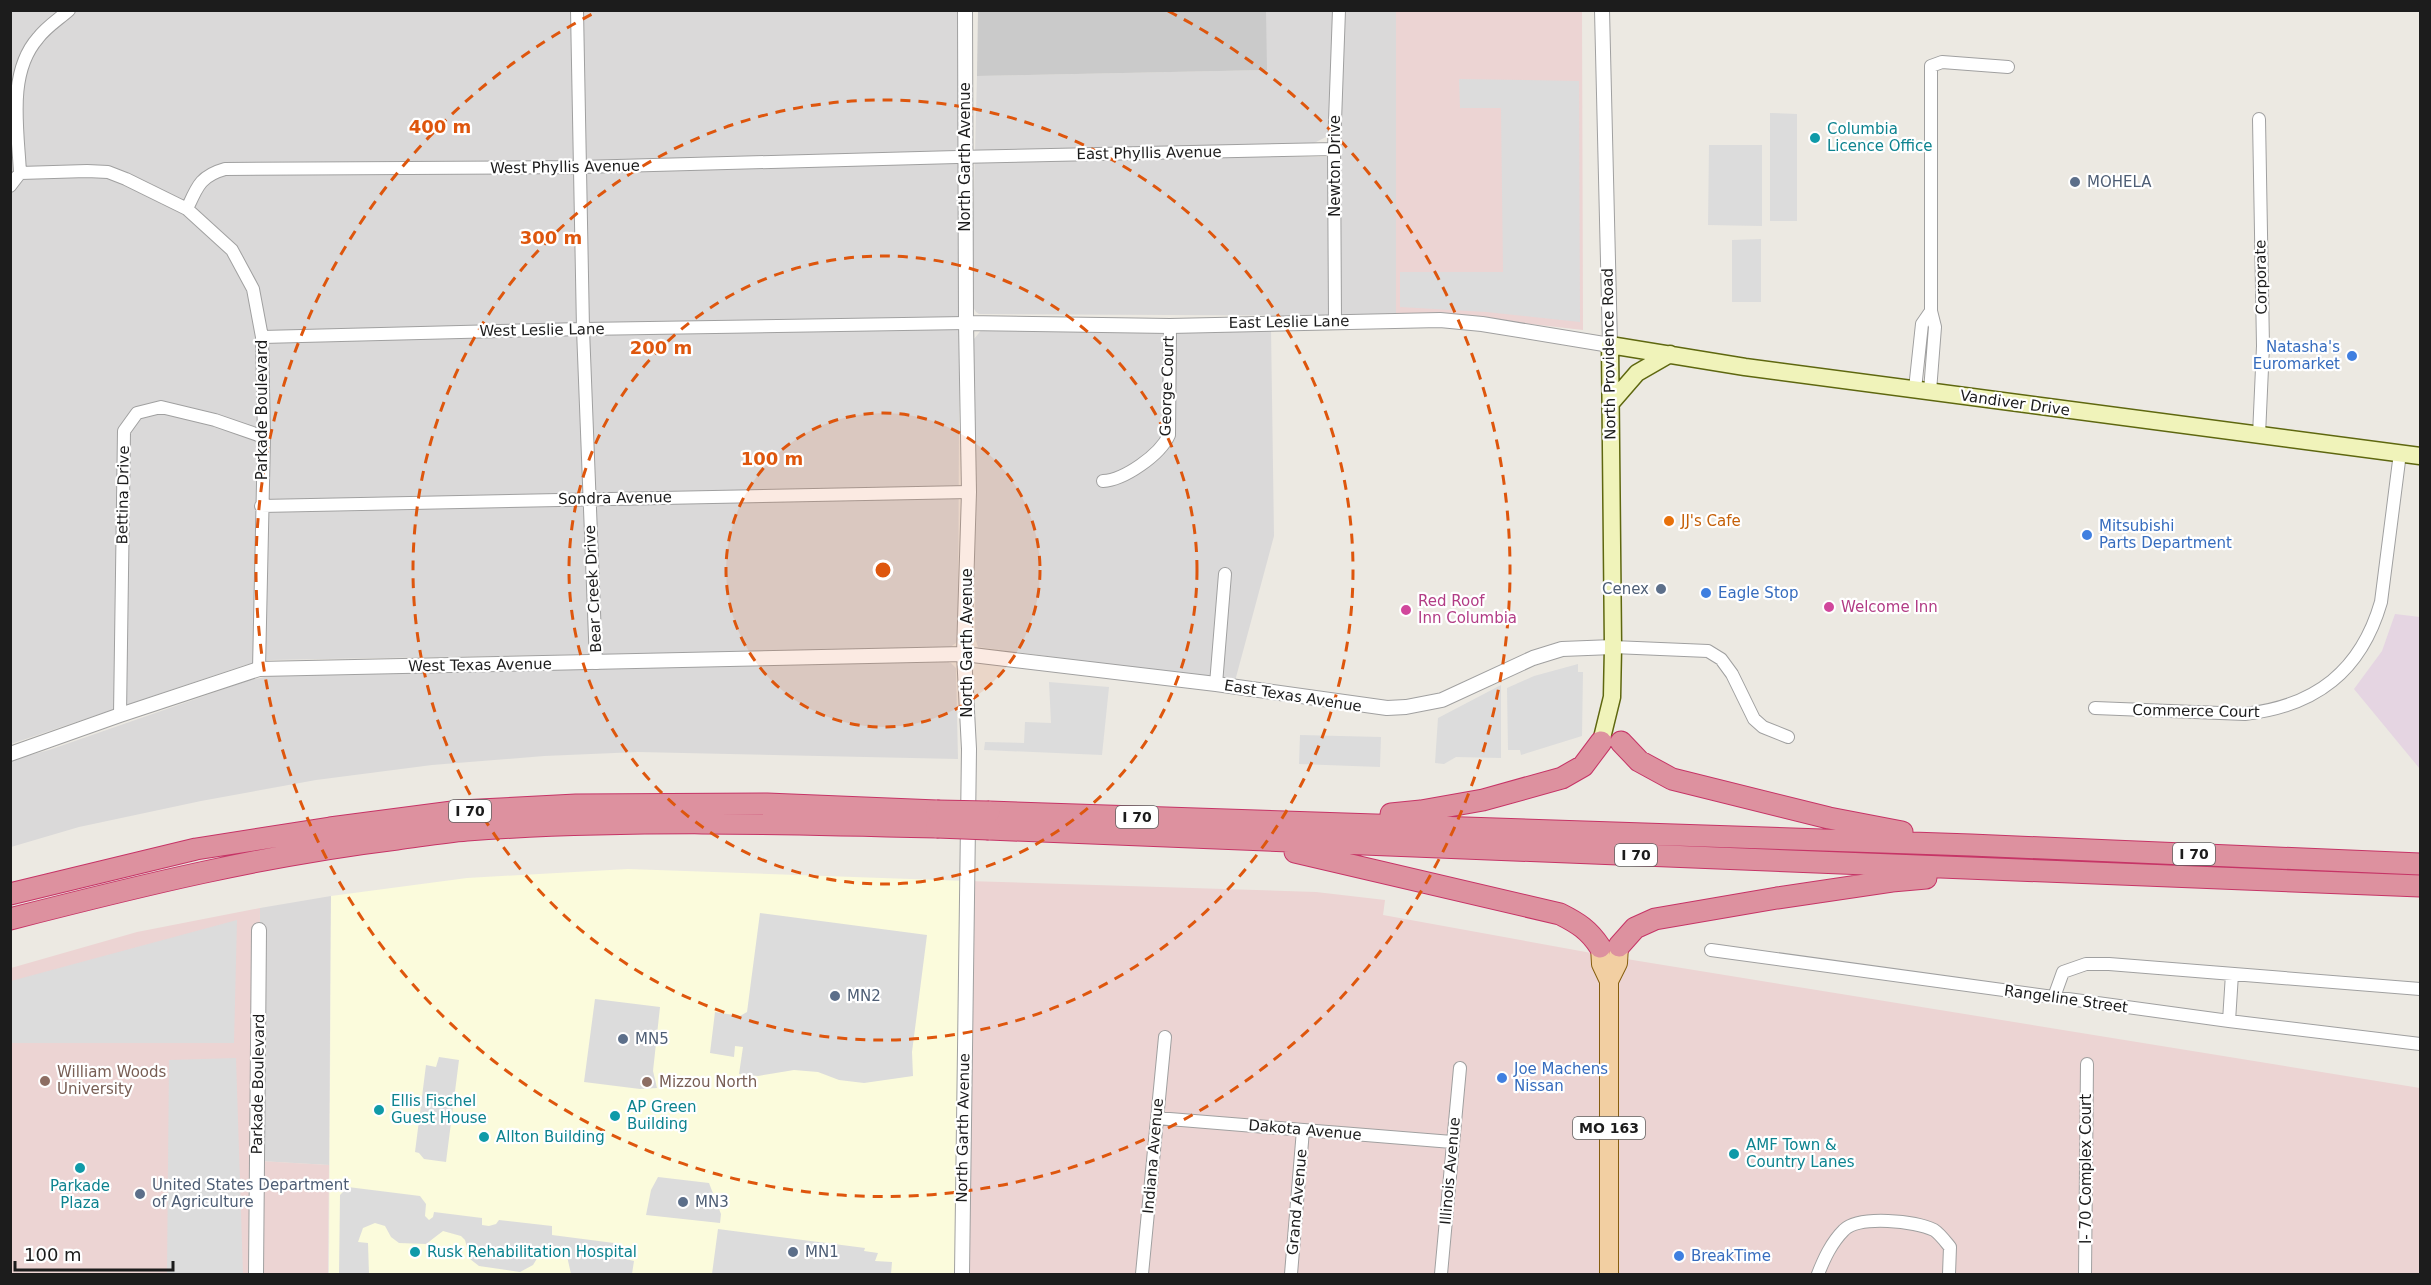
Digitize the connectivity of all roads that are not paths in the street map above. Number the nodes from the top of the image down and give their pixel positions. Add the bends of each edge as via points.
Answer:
1 (69, 10) edge
2 (577, 10) edge
3 (965, 10) edge
4 (1339, 10) edge
5 (1602, 10) edge
6 (2008, 67) dead end
7 (2259, 119) dead end
8 (1334, 149) junction
9 (965, 157) junction
10 (580, 168) junction
11 (20, 173) junction
12 (10, 186) edge
13 (187, 209) junction
14 (1335, 321) junction
15 (966, 323) junction
16 (1170, 326) junction
17 (583, 329) junction
18 (262, 337) junction
19 (1610, 345) junction
20 (1670, 354) junction
21 (1922, 390) junction
22 (1611, 403) junction
23 (2259, 435) junction
24 (264, 437) junction
25 (2400, 453) junction
26 (2421, 456) edge
27 (1103, 481) dead end
28 (969, 492) junction
29 (589, 498) junction
30 (261, 506) junction
31 (1225, 574) dead end
32 (1613, 646) junction
33 (964, 654) junction
34 (596, 663) junction
35 (259, 669) junction
36 (1216, 684) junction
37 (2095, 708) dead end
38 (120, 715) junction
39 (1788, 737) dead end
40 (1611, 742) junction
41 (10, 754) edge
42 (937, 819) junction
43 (989, 821) junction
44 (1285, 821) junction
45 (1247, 841) junction
46 (1971, 845) junction
47 (2420, 863) edge
48 (2025, 870) junction
49 (2421, 886) edge
50 (10, 894) edge
51 (10, 920) edge
52 (259, 930) dead end
53 (1609, 946) junction
54 (1711, 950) dead end
55 (2232, 974) junction
56 (2421, 989) edge
57 (2054, 997) junction
58 (2229, 1021) junction
59 (1165, 1037) dead end
60 (2421, 1044) edge
61 (2087, 1064) dead end
62 (1460, 1068) dead end
63 (1157, 1118) junction
64 (1304, 1130) junction
65 (1452, 1142) junction
66 (256, 1275) edge
67 (962, 1275) edge
68 (1142, 1275) edge
69 (1291, 1275) edge
70 (1441, 1275) edge
71 (1609, 1275) edge
72 (1818, 1275) edge
73 (1949, 1275) edge
74 (2085, 1275) edge

1 - 11 street via 38,38 20,74
2 - 10 street, Bear Creek Drive
3 - 9 street, North Garth Avenue
4 - 8 street, Newton Drive
5 - 19 street, North Providence Road
6 - 21 street via 1942,62 1931,66 1931,311 1922,324
7 - 23 street, Corporate via 2263,346
8 - 9 street, East Phyllis Avenue
8 - 14 street, Newton Drive
9 - 10 street, West Phyllis Avenue
9 - 15 street, North Garth Avenue
10 - 13 street, West Phyllis Avenue via 225,169 209,174
10 - 17 street, Bear Creek Drive
11 - 12 street
11 - 13 street, Parkade Boulevard via 108,172
13 - 18 street, Parkade Boulevard via 232,250 253,289
14 - 16 street, East Leslie Lane
14 - 19 street, East Leslie Lane via 1440,320
15 - 16 street, East Leslie Lane
15 - 17 street, West Leslie Lane
15 - 28 street, North Garth Avenue
16 - 27 street, George Court via 1168,435 1164,445 1124,477
17 - 18 street, West Leslie Lane
17 - 29 street, Bear Creek Drive
18 - 24 street, Parkade Boulevard
19 - 20 main road, Vandiver Drive
19 - 22 main road, North Providence Road
20 - 21 main road, Vandiver Drive
20 - 22 main road via 1637,372
21 - 23 main road, Vandiver Drive
22 - 32 main road, North Providence Road
23 - 25 main road, Vandiver Drive
24 - 30 street, Parkade Boulevard
24 - 38 street, Bettina Drive via 161,407 137,413 124,431
25 - 26 main road, Vandiver Drive
25 - 37 street, Commerce Court via 2381,602 2374,626 2349,667 2331,684 2295,704 2246,714
28 - 29 street, Sondra Avenue
28 - 33 street, North Garth Avenue
29 - 30 street, Sondra Avenue
29 - 34 street, Bear Creek Drive
30 - 35 street, Parkade Boulevard
31 - 36 street
32 - 36 street, East Texas Avenue via 1562,649 1533,658 1442,700 1406,707 1372,708
32 - 39 street via 1708,651 1732,674 1754,719 1763,728
32 - 40 main road, North Providence Road
33 - 34 street, West Texas Avenue
33 - 36 street, East Texas Avenue
33 - 67 street, North Garth Avenue via 969,749
34 - 35 street, West Texas Avenue
35 - 38 street, West Texas Avenue
38 - 41 street, West Texas Avenue
40 - 44 highway via 1562,778 1483,800 1421,811
40 - 46 highway via 1672,779 1829,818
42 - 43 highway, I 70, bridge
42 - 50 highway, I 70 via 743,804 576,805 460,811 196,849
42 - 51 highway, I 70 via 465,830 316,849 149,883
43 - 44 highway, I 70
43 - 45 highway, I 70
44 - 46 highway, I 70
45 - 48 highway, I 70
45 - 53 highway via 1560,914
46 - 47 highway, I 70
48 - 49 highway, I 70
48 - 53 highway via 1892,881 1655,919
52 - 66 street, Parkade Boulevard
53 - 71 main road, MO 163 via 1601,964 1609,981
54 - 57 street, Rangeline Street
55 - 56 street
55 - 57 street via 2086,964 2063,972
55 - 58 street
57 - 58 street, Rangeline Street
58 - 60 street, Rangeline Street
59 - 63 street, Indiana Avenue
61 - 74 street, I- 70 Complex Court
62 - 65 street, Illinois Avenue
63 - 64 street, Dakota Avenue
63 - 68 street, Indiana Avenue
64 - 65 street, Dakota Avenue
64 - 69 street, Grand Avenue
65 - 70 street, Illinois Avenue
72 - 73 street via 1827,1252 1845,1229 1864,1220 1919,1224 1937,1232 1950,1247

